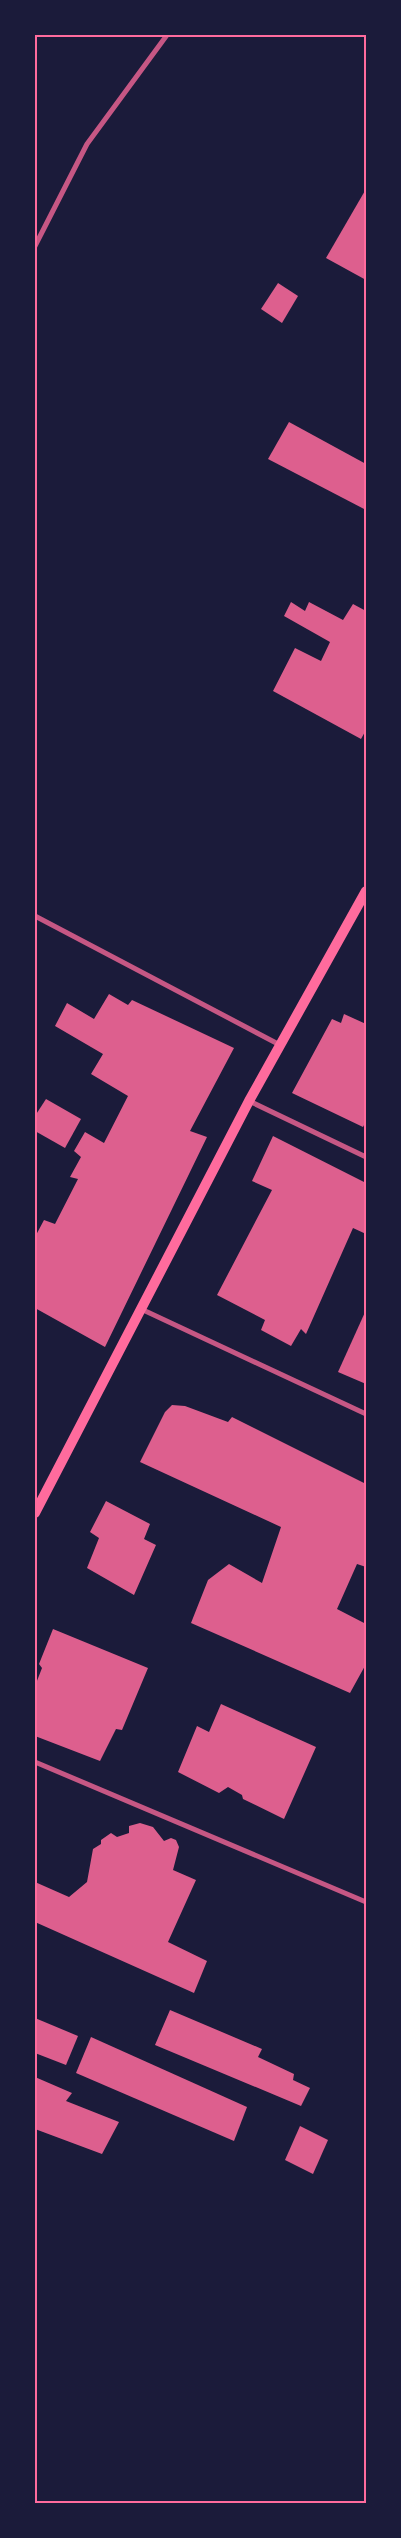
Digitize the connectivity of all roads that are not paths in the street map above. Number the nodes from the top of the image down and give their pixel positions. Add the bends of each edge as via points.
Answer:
1 (167, 35) edge
2 (35, 246) edge
3 (366, 891) edge
4 (35, 916) edge
5 (280, 1045) junction
6 (249, 1101) junction
7 (366, 1157) edge
8 (141, 1309) junction
9 (366, 1414) edge
10 (35, 1513) edge
11 (35, 1762) edge
12 (366, 1902) edge

1 - 2 street via 87,144
3 - 5 main road
4 - 5 street
5 - 6 main road
6 - 7 street
6 - 8 main road
8 - 9 street
8 - 10 main road
11 - 12 street

